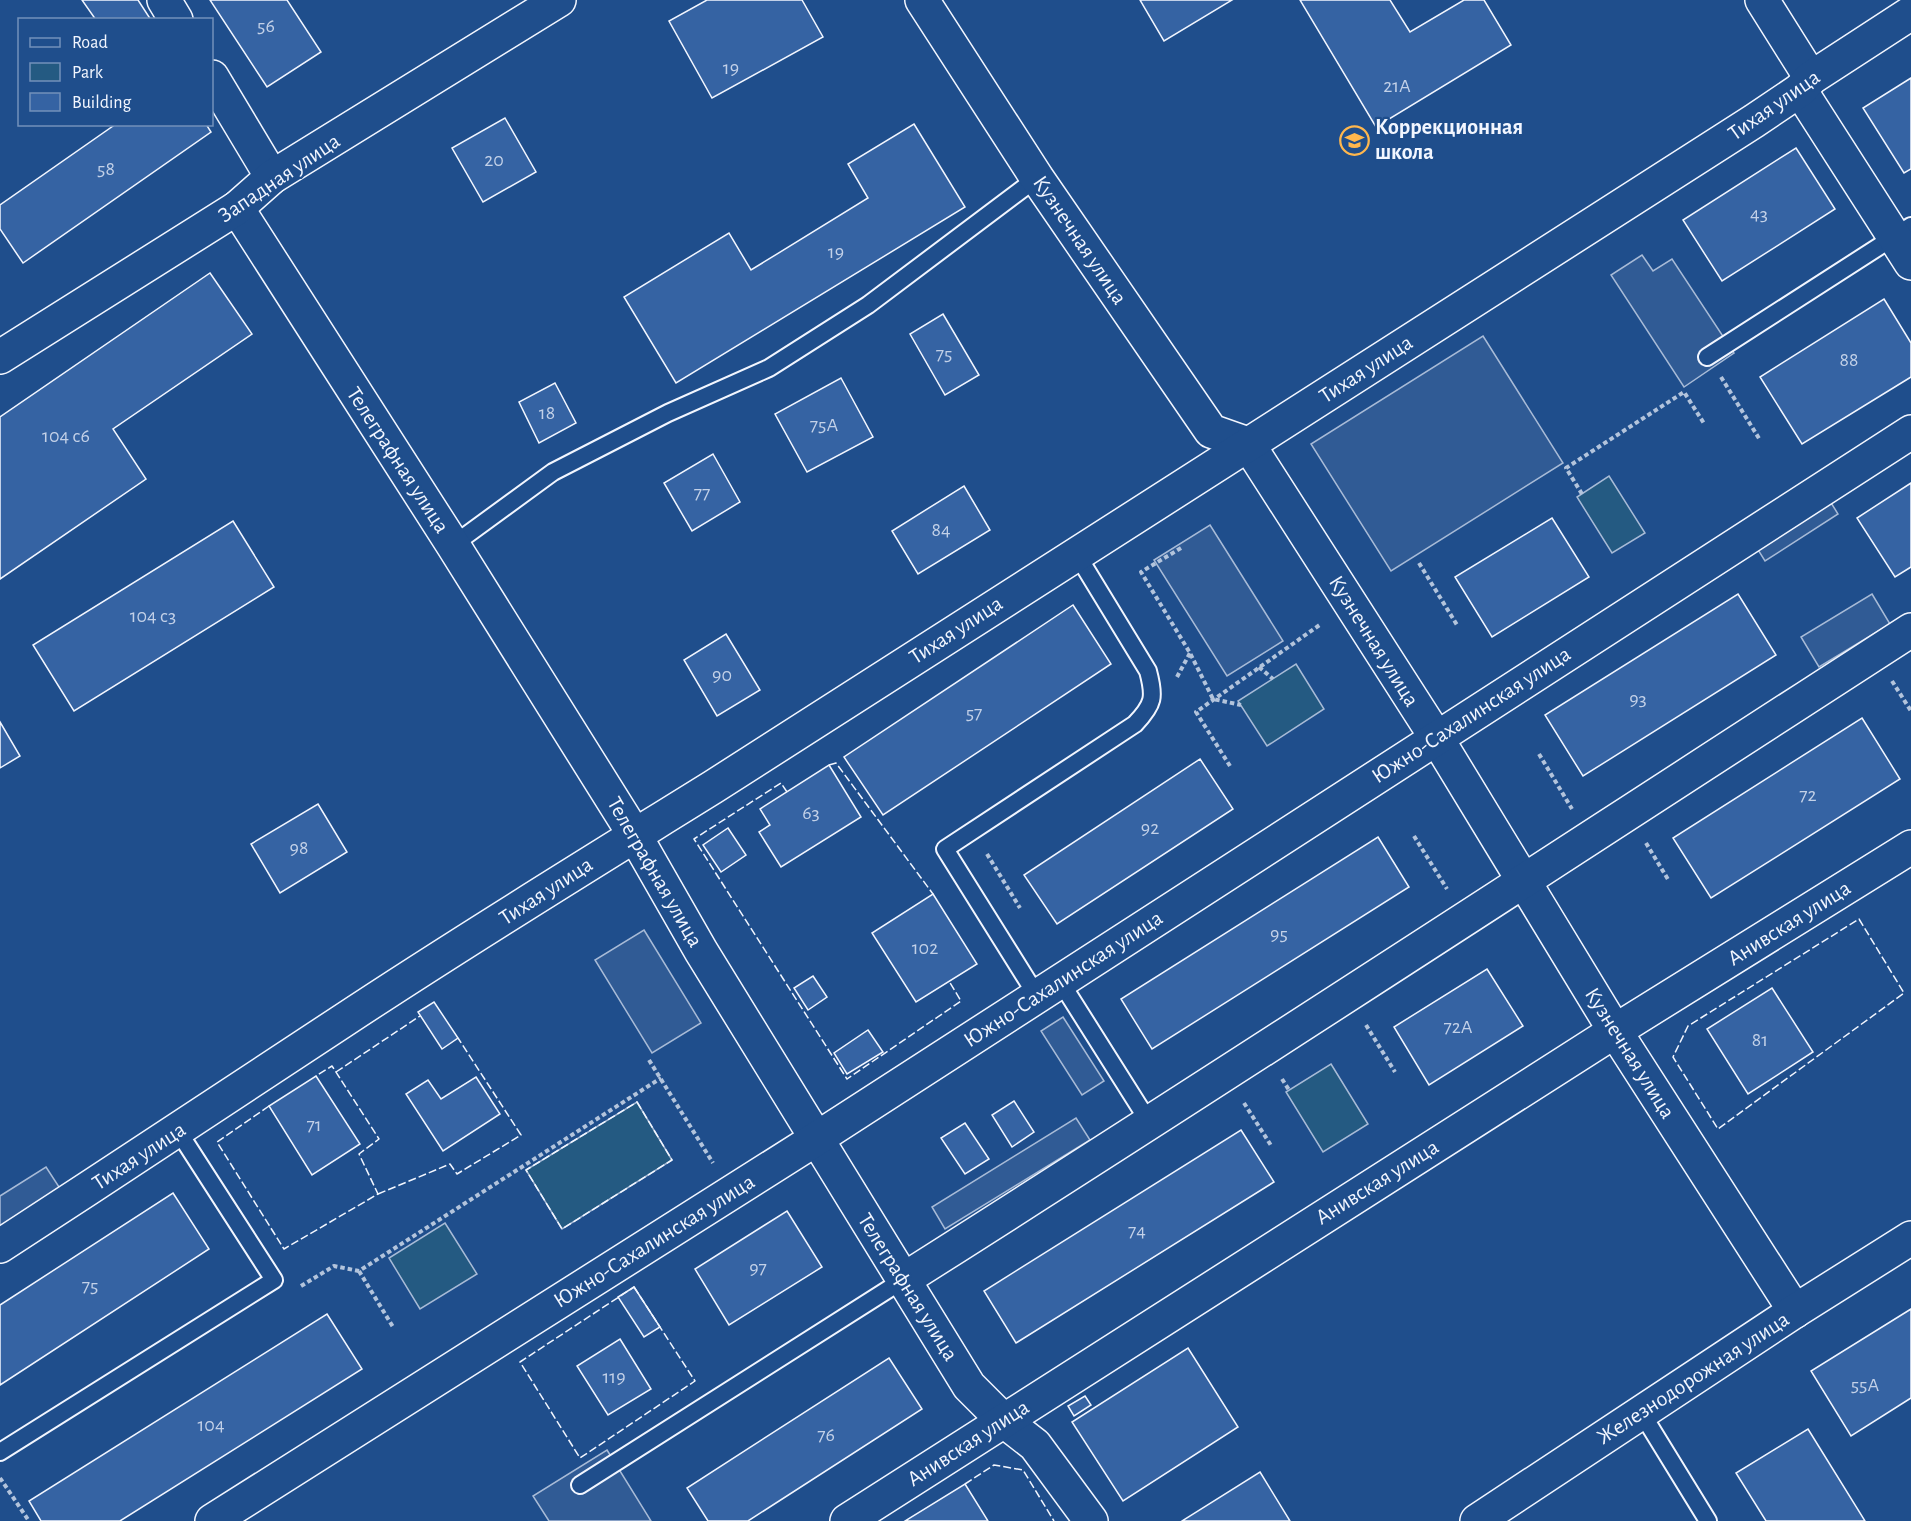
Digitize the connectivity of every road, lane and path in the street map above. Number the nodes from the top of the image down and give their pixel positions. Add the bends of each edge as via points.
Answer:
1 (164, 0) edge
2 (559, 0) edge
3 (922, 0) edge
4 (1762, 0) edge
5 (1911, 13) edge
6 (175, 18) edge
7 (213, 79) edge
8 (1806, 84) junction
9 (272, 177) junction
10 (1037, 178) junction
11 (237, 208) junction
12 (1906, 242) edge
13 (0, 357) edge
14 (1707, 357) dead end
15 (1718, 372) dead end
16 (1705, 425) dead end
17 (1911, 432) edge
18 (1760, 440) dead end
19 (1248, 444) junction
20 (1582, 494) dead end
21 (453, 545) junction
22 (1181, 548) dead end
23 (1076, 554) junction
24 (1419, 563) dead end
25 (1329, 618) dead end
26 (1457, 625) dead end
27 (1911, 630) edge
28 (1190, 653) junction
29 (1259, 667) junction
30 (1273, 679) dead end
31 (1175, 680) dead end
32 (1892, 681) dead end
33 (1214, 699) junction
34 (1241, 705) dead end
35 (1911, 711) edge
36 (1436, 737) junction
37 (1539, 754) dead end
38 (1230, 766) dead end
39 (1577, 817) dead end
40 (634, 834) junction
41 (1414, 836) dead end
42 (1642, 836) dead end
43 (1911, 847) edge
44 (983, 849) dead end
45 (1523, 880) junction
46 (1670, 881) dead end
47 (1450, 893) dead end
48 (1020, 908) dead end
49 (1049, 988) junction
50 (1365, 1024) dead end
51 (1615, 1031) junction
52 (649, 1059) dead end
53 (1395, 1072) dead end
54 (661, 1078) junction
55 (1243, 1102) dead end
56 (1149, 1122) junction
57 (178, 1131) junction
58 (816, 1139) junction
59 (1272, 1147) dead end
60 (718, 1171) dead end
61 (1911, 1238) edge
62 (0, 1246) edge
63 (358, 1271) junction
64 (903, 1280) junction
65 (301, 1287) dead end
66 (1795, 1311) junction
67 (393, 1327) dead end
68 (1641, 1412) junction
69 (1003, 1420) junction
70 (0, 1452) edge
71 (0, 1477) edge
72 (580, 1485) dead end
73 (230, 1516) edge
74 (29, 1521) edge
75 (847, 1521) edge
76 (1091, 1521) edge
77 (1477, 1521) edge
78 (1708, 1521) edge

1 - 6 street
2 - 9 street, Западная улица
3 - 10 street, Кузнечная улица
4 - 8 street
5 - 8 street, Тихая улица
7 - 9 street
8 - 12 street
8 - 19 street, Тихая улица
9 - 11 street, Западная улица
10 - 19 street, Кузнечная улица via 1211,431
10 - 21 lane via 868,305 769,368 668,413 553,472
11 - 13 street, Западная улица
11 - 21 street, Телеграфная улица
12 - 14 lane
15 - 18 path
16 - 20 path via 1684,392 1566,468
17 - 36 street, Южно-Сахалинская улица
19 - 23 street, Тихая улица
19 - 36 street, Кузнечная улица
21 - 40 street, Телеграфная улица
22 - 28 path via 1141,572
23 - 40 street, Тихая улица
23 - 49 lane via 1148,671 1153,691 1149,709 1136,724 945,849
24 - 26 path
25 - 29 path
27 - 45 street
28 - 31 path
28 - 33 path
29 - 30 path
29 - 33 path
32 - 35 path
33 - 34 path
33 - 38 path via 1196,712
36 - 45 street, Кузнечная улица
36 - 49 street, Южно-Сахалинская улица
37 - 39 path
40 - 57 street, Тихая улица
40 - 58 street, Телеграфная улица
41 - 47 path
42 - 46 path
43 - 51 street, Анивская улица
44 - 48 path
45 - 51 street, Кузнечная улица
45 - 56 street
49 - 56 lane
49 - 58 street, Южно-Сахалинская улица
50 - 53 path
51 - 66 street, Кузнечная улица
51 - 69 street, Анивская улица
52 - 54 path
54 - 60 path
54 - 63 path
55 - 59 path
56 - 64 street
57 - 62 street, Тихая улица
57 - 70 lane via 274,1280
58 - 64 street, Телеграфная улица
58 - 73 street, Южно-Сахалинская улица
61 - 66 street, Железнодорожная улица
63 - 65 path via 334,1266
63 - 67 path
64 - 69 street, Телеграфная улица via 969,1386
64 - 72 lane
66 - 68 street, Железнодорожная улица
68 - 77 street, Железнодорожная улица
68 - 78 lane
69 - 75 street, Анивская улица
69 - 76 street, Телеграфная улица via 1035,1445
71 - 74 path

